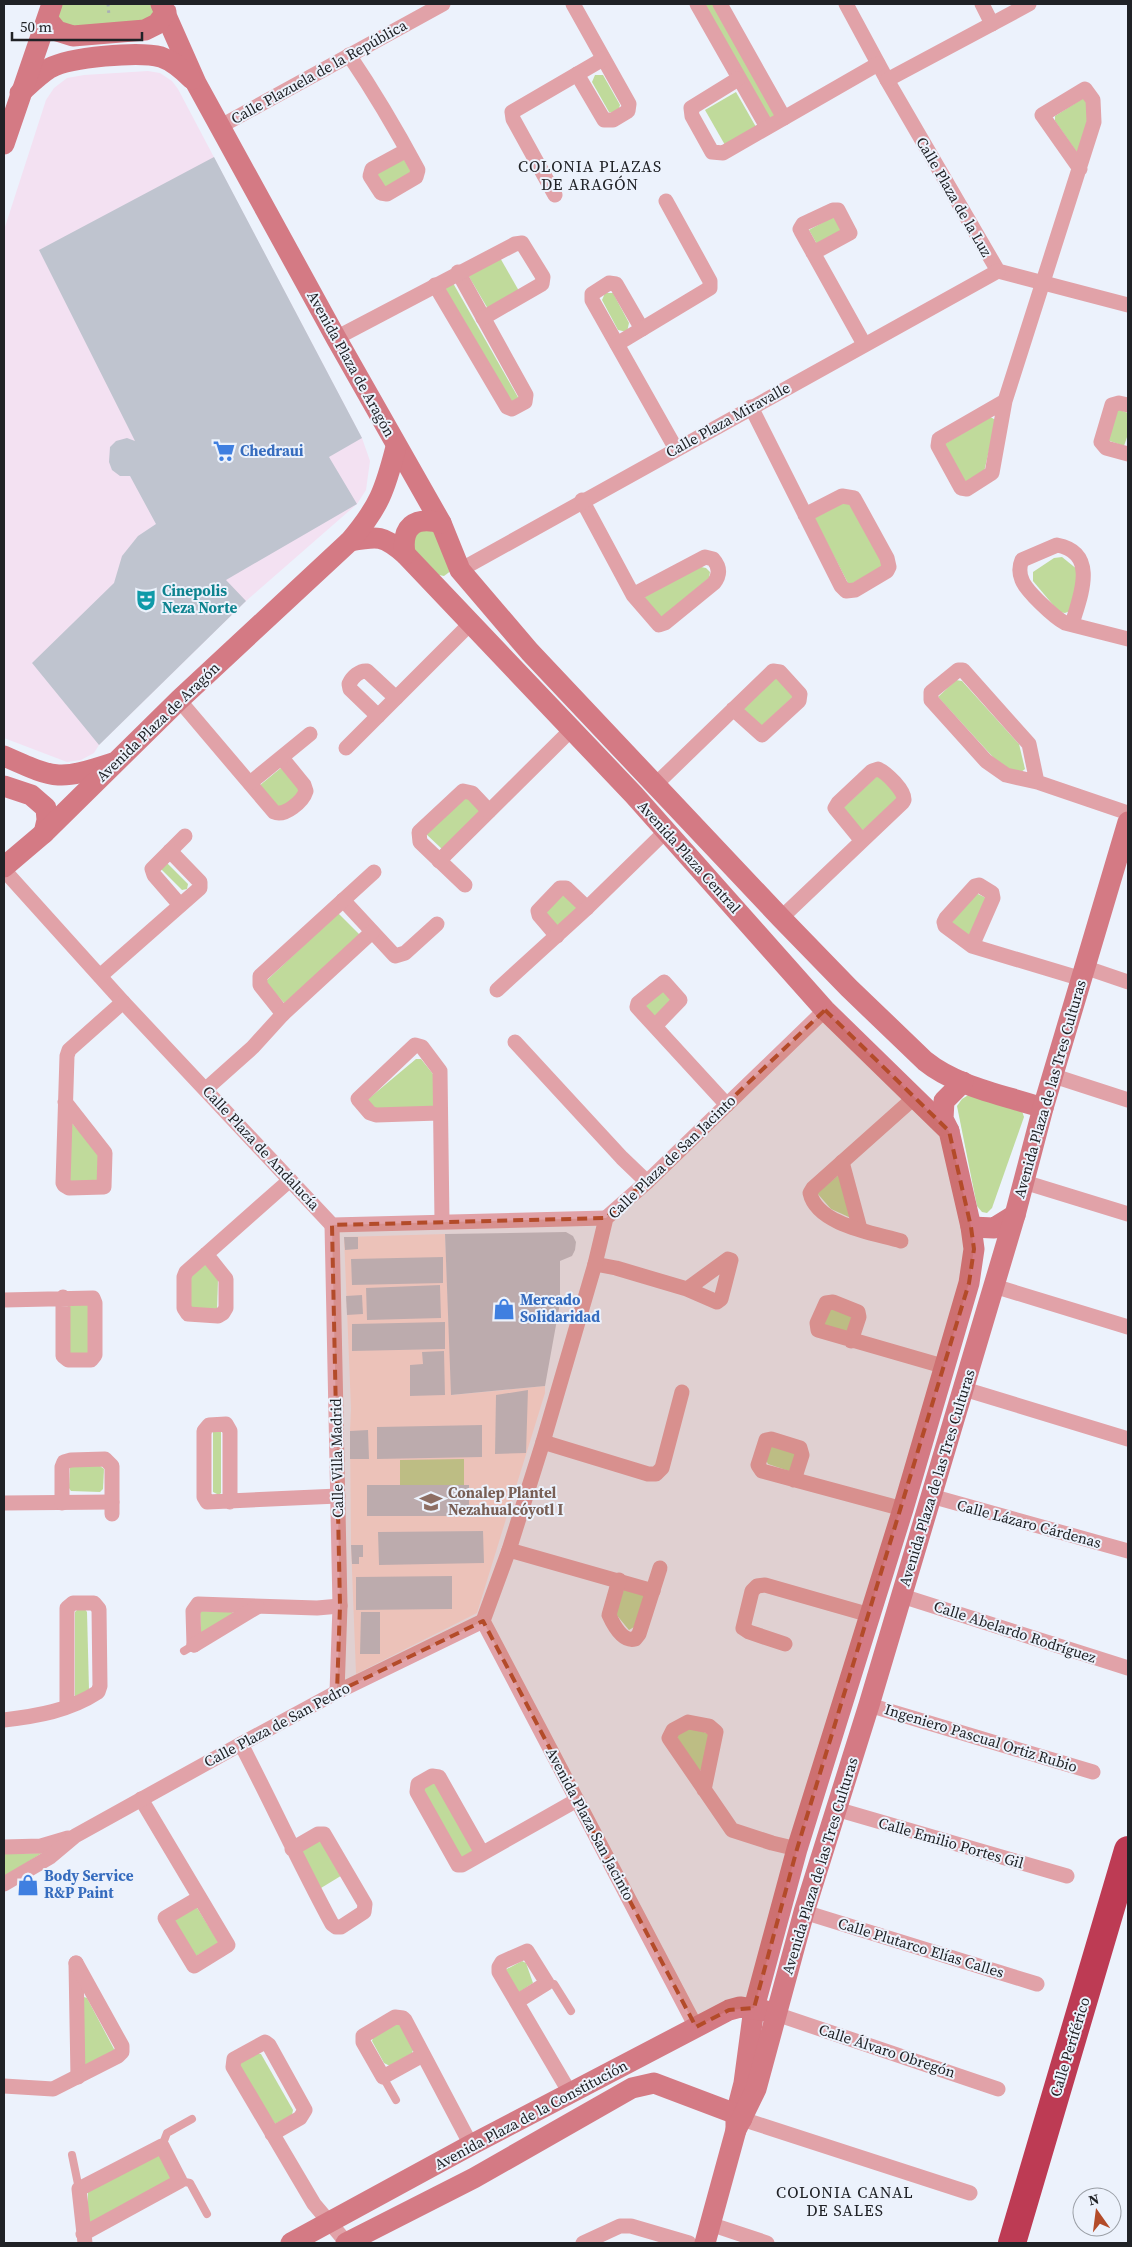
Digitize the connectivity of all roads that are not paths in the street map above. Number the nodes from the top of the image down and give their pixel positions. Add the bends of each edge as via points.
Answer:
1 (444, 4) edge
2 (573, 4) edge
3 (697, 4) edge
4 (720, 4) edge
5 (846, 4) edge
6 (982, 4) edge
7 (1029, 4) edge
8 (164, 8) edge
9 (50, 12) edge
10 (992, 24) junction
11 (349, 55) junction
12 (603, 59) junction
13 (878, 64) junction
14 (576, 74) junction
15 (738, 79) junction
16 (887, 80) junction
17 (196, 83) junction
18 (20, 93) junction
19 (784, 118) junction
20 (221, 126) junction
21 (767, 127) junction
22 (4, 144) edge
23 (407, 150) dead end
24 (1080, 169) junction
25 (555, 195) dead end
26 (666, 202) dead end
27 (813, 253) dead end
28 (998, 271) junction
29 (458, 272) junction
30 (1042, 282) junction
31 (435, 285) junction
32 (1128, 305) edge
33 (483, 318) junction
34 (642, 329) junction
35 (336, 338) junction
36 (617, 344) junction
37 (864, 344) junction
38 (1005, 401) junction
39 (1128, 405) edge
40 (751, 407) junction
41 (396, 447) junction
42 (676, 449) junction
43 (1128, 454) edge
44 (582, 500) junction
45 (805, 515) junction
46 (441, 523) junction
47 (350, 541) junction
48 (405, 554) junction
49 (460, 570) junction
50 (434, 584) junction
51 (632, 595) junction
52 (470, 624) junction
53 (1072, 624) junction
54 (1128, 638) edge
55 (396, 698) junction
56 (179, 700) junction
57 (734, 709) junction
58 (378, 716) junction
59 (571, 730) junction
60 (310, 734) dead end
61 (346, 748) dead end
62 (4, 756) edge
63 (282, 758) junction
64 (117, 762) junction
65 (1037, 782) junction
66 (250, 783) junction
67 (655, 785) junction
68 (4, 786) edge
69 (489, 811) junction
70 (1128, 812) edge
71 (1128, 822) edge
72 (666, 830) junction
73 (44, 833) junction
74 (185, 836) dead end
75 (862, 841) junction
76 (170, 851) junction
77 (440, 861) junction
78 (4, 869) edge
79 (1121, 870) edge
80 (374, 872) dead end
81 (465, 884) dead end
82 (343, 900) junction
83 (180, 905) junction
84 (587, 908) junction
85 (781, 918) junction
86 (437, 924) dead end
87 (372, 932) junction
88 (557, 936) junction
89 (972, 946) dead end
90 (1083, 973) junction
91 (100, 976) junction
92 (1128, 982) edge
93 (497, 990) dead end
94 (123, 1002) junction
95 (825, 1010) junction
96 (283, 1014) junction
97 (656, 1026) dead end
98 (515, 1042) dead end
99 (1054, 1076) junction
100 (963, 1082) junction
101 (206, 1089) junction
102 (915, 1097) junction
103 (1128, 1100) edge
104 (65, 1102) junction
105 (727, 1104) junction
106 (1043, 1108) junction
107 (439, 1113) junction
108 (949, 1131) junction
109 (842, 1162) junction
110 (290, 1180) junction
111 (647, 1182) junction
112 (1024, 1182) junction
113 (1128, 1214) edge
114 (1015, 1215) junction
115 (606, 1218) junction
116 (442, 1221) junction
117 (332, 1225) junction
118 (971, 1227) junction
119 (860, 1229) junction
120 (901, 1241) dead end
121 (206, 1254) dead end
122 (595, 1264) junction
123 (994, 1286) junction
124 (687, 1289) dead end
125 (63, 1297) junction
126 (4, 1300) edge
127 (1128, 1327) edge
128 (851, 1341) dead end
129 (946, 1367) junction
130 (964, 1389) junction
131 (682, 1392) dead end
132 (1128, 1439) edge
133 (543, 1442) junction
134 (794, 1480) dead end
135 (338, 1496) junction
136 (931, 1496) junction
137 (230, 1502) junction
138 (4, 1503) edge
139 (62, 1503) junction
140 (903, 1509) junction
141 (509, 1550) junction
142 (1128, 1551) edge
143 (660, 1568) dead end
144 (619, 1580) junction
145 (653, 1591) junction
146 (902, 1596) junction
147 (340, 1606) junction
148 (257, 1607) junction
149 (870, 1615) junction
150 (483, 1621) junction
151 (785, 1644) dead end
152 (1128, 1668) edge
153 (337, 1692) junction
154 (869, 1705) junction
155 (67, 1707) junction
156 (4, 1720) edge
157 (241, 1744) junction
158 (1093, 1772) dead end
159 (704, 1790) dead end
160 (141, 1799) junction
161 (577, 1800) junction
162 (836, 1809) junction
163 (75, 1836) junction
164 (4, 1847) edge
165 (292, 1849) junction
166 (797, 1849) junction
167 (1128, 1850) edge
168 (482, 1852) junction
169 (1067, 1876) dead end
170 (4, 1884) edge
171 (199, 1898) junction
172 (804, 1912) junction
173 (547, 1983) junction
174 (1037, 1984) dead end
175 (518, 2001) junction
176 (754, 2008) junction
177 (571, 2010) dead end
178 (776, 2014) junction
179 (696, 2027) junction
180 (653, 2051) junction
181 (423, 2055) junction
182 (78, 2077) junction
183 (383, 2077) junction
184 (654, 2083) junction
185 (4, 2086) edge
186 (998, 2089) dead end
187 (570, 2093) junction
188 (396, 2100) dead end
189 (192, 2119) dead end
190 (738, 2121) junction
191 (272, 2134) junction
192 (471, 2145) junction
193 (162, 2146) junction
194 (72, 2155) dead end
195 (180, 2181) junction
196 (79, 2189) junction
197 (970, 2192) dead end
198 (207, 2214) dead end
199 (331, 2222) junction
200 (708, 2234) edge
201 (84, 2239) edge
202 (590, 2241) edge
203 (290, 2243) edge
204 (347, 2243) edge
205 (689, 2243) edge
206 (767, 2243) edge
207 (1012, 2243) edge

1 - 11 street, Calle Plazuela de la República
2 - 12 street
3 - 15 street
4 - 19 street
5 - 13 street, Calle Plaza de la Luz
6 - 10 street
7 - 10 street
8 - 9 street via 157,24 144,30 73,36 57,31
8 - 17 street, Avenida Plaza de Aragón
9 - 18 street
10 - 16 street
11 - 20 street, Calle Plazuela de la República
11 - 23 street
12 - 14 street
12 - 14 street via 630,106 613,120 606,122 602,118
13 - 16 street, Calle Plaza de la Luz
13 - 19 street
14 - 25 street via 512,112
15 - 21 street
15 - 21 street via 692,108 692,116 712,152 724,153
16 - 28 street, Calle Plaza de la Luz
17 - 18 street via 179,66 162,57 142,54 72,60 50,68
17 - 20 street, Avenida Plaza de Aragón
18 - 22 street
19 - 21 street
20 - 35 street, Avenida Plaza de Aragón
24 - 24 street via 1042,115 1085,89 1092,96 1095,119
24 - 30 street
26 - 34 street via 711,286
27 - 37 street
28 - 30 street, Calle Plaza de la Luz
28 - 37 street, Calle Plaza Miravalle
29 - 31 street
29 - 33 street
29 - 33 street via 520,243 543,277 542,284
30 - 32 street, Calle Plaza de la Luz
30 - 38 street
31 - 33 street via 507,407 514,409 525,402 526,395
31 - 35 street
34 - 36 street
34 - 36 street via 616,284 610,283 591,295
35 - 41 street, Avenida Plaza de Aragón
36 - 42 street
37 - 40 street, Calle Plaza Miravalle
38 - 38 street via 991,475 967,489 961,488 938,446 939,438
39 - 43 street via 1112,404 1101,442 1106,448
40 - 42 street, Calle Plaza Miravalle
40 - 45 street
41 - 46 street, Avenida Plaza Central
41 - 47 street, Avenida Plaza de Aragón via 386,485 375,509
42 - 44 street, Calle Plaza Miravalle
44 - 49 street, Calle Plaza Miravalle
44 - 51 street
45 - 45 street via 846,591 855,590 887,572 887,558 854,498 842,496
46 - 48 street via 426,519 411,525 403,538
46 - 49 street, Avenida Plaza Central
47 - 48 street, Avenida Plaza Central via 389,540
47 - 56 street, Avenida Plaza de Aragón
48 - 50 street, Avenida Plaza Central
49 - 50 street via 451,584
49 - 67 street, Avenida Plaza Central via 530,652
50 - 52 street, Avenida Plaza Central
51 - 51 street via 658,623 663,624 714,583 718,577 718,566 713,559 705,558
52 - 55 street
52 - 59 street, Avenida Plaza Central
53 - 53 street via 1056,618 1022,582 1022,560 1057,545 1072,551 1083,565 1085,580
53 - 54 street
55 - 58 street
55 - 58 street via 367,671 351,680 350,689
56 - 64 street, Avenida Plaza de Aragón
56 - 66 street
57 - 57 street via 762,735 798,701 800,694 775,670
57 - 67 street
58 - 61 street
59 - 69 street
59 - 72 street, Avenida Plaza Central
60 - 63 street
62 - 64 street via 59,777
63 - 66 street
63 - 66 street via 306,791 304,797 286,812 274,812
64 - 73 street, Avenida Plaza de Aragón
65 - 65 street via 1006,775 986,761 931,700 931,692 958,670 963,670 1028,744
65 - 70 street
67 - 85 street, Avenida Plaza Central
68 - 73 street via 31,795 46,808
69 - 77 street
69 - 77 street via 472,793 462,791 421,829 418,835 420,842
71 - 79 street, Avenida Plaza de las Tres Culturas
72 - 84 street
72 - 95 street, Avenida Plaza Central
73 - 78 street, Avenida Plaza de Aragón
74 - 76 street
75 - 75 street via 835,808 878,769 905,798
75 - 85 street
76 - 83 street via 152,869
76 - 83 street via 201,884
77 - 81 street
78 - 91 street, Calle Plaza de Andalucía
79 - 90 street, Avenida Plaza de las Tres Culturas
80 - 82 street
82 - 87 street
82 - 96 street via 260,976 260,985
83 - 91 street
84 - 88 street
84 - 88 street via 566,888 560,888 538,911
85 - 100 street, Avenida Plaza Central via 925,1061
86 - 87 street via 398,956 392,954
87 - 96 street
88 - 93 street
89 - 90 street via 1060,972
90 - 92 street
90 - 99 street, Avenida Plaza de las Tres Culturas
91 - 94 street, Calle Plaza de Andalucía
94 - 101 street, Calle Plaza de Andalucía
94 - 104 street via 68,1053
95 - 102 street, Avenida Plaza Central
95 - 105 street, Calle Plaza de San Jacinto
96 - 101 street via 253,1047
97 - 105 street
98 - 111 street
99 - 103 street
99 - 106 street, Avenida Plaza de las Tres Culturas
100 - 106 street, Avenida Plaza Central
100 - 108 street via 944,1101 943,1119
101 - 110 street, Calle Plaza de Andalucía
102 - 108 street, Avenida Plaza Central
102 - 109 street
104 - 104 street via 64,1185 69,1188 104,1187 105,1153
105 - 111 street, Calle Plaza de San Jacinto
106 - 112 street, Avenida Plaza de las Tres Culturas
107 - 107 street via 376,1115 358,1099 413,1046 420,1046 440,1071
107 - 116 street
108 - 118 street
109 - 119 street
109 - 119 street via 813,1188 810,1196 830,1220
110 - 117 street, Calle Plaza de Andalucía
110 - 121 street
111 - 115 street, Calle Plaza de San Jacinto
112 - 113 street
112 - 114 street, Avenida Plaza de las Tres Culturas
114 - 118 street via 994,1228
114 - 123 street, Avenida Plaza de las Tres Culturas
115 - 116 street
115 - 122 street, Calle Plaza de San Jacinto
116 - 117 street
117 - 135 street, Calle Villa Madrid
118 - 129 street, Avenida Plaza de las Tres Culturas via 972,1267
119 - 120 street
122 - 124 street
122 - 133 street, Calle Plaza de San Jacinto
123 - 127 street
123 - 130 street, Avenida Plaza de las Tres Culturas
125 - 125 street via 91,1297 94,1300 93,1359 64,1358
125 - 126 street
128 - 129 street
129 - 140 street, Avenida Plaza de las Tres Culturas
130 - 132 street
130 - 136 street, Avenida Plaza de las Tres Culturas
131 - 133 street via 662,1468 656,1474
133 - 141 street, Calle Plaza de San Jacinto
134 - 140 street
135 - 137 street
135 - 147 street, Calle Villa Madrid
136 - 142 street, Calle Lázaro Cárdenas
136 - 146 street, Avenida Plaza de las Tres Culturas
137 - 137 street via 204,1499 204,1431 209,1425 226,1424 230,1430
138 - 139 street
139 - 139 street via 64,1462 109,1461 112,1466 112,1508
140 - 149 street, Avenida Plaza de las Tres Culturas
141 - 144 street
141 - 150 street, Calle Plaza de San Jacinto
143 - 145 street
144 - 145 street
144 - 145 street via 609,1616 628,1640 639,1634
146 - 152 street, Calle Abelardo Rodríguez
146 - 154 street, Avenida Plaza de las Tres Culturas
147 - 148 street
147 - 153 street, Calle Villa Madrid
148 - 148 street via 195,1606 189,1648
149 - 151 street via 765,1585 756,1586 743,1628
149 - 166 street, Avenida Plaza de las Tres Culturas
150 - 153 street, Calle Plaza de San Pedro
150 - 161 street, Avenida Plaza San Jacinto
153 - 157 street, Calle Plaza de San Pedro
154 - 158 street, Ingeniero Pascual Ortiz Rubio
154 - 162 street, Avenida Plaza de las Tres Culturas
155 - 155 street via 99,1689 99,1609 94,1603 73,1603 66,1611
155 - 156 street via 46,1714
157 - 160 street, Calle Plaza de San Pedro
157 - 165 street
159 - 166 street via 732,1830
160 - 163 street, Calle Plaza de San Pedro
160 - 171 street
161 - 168 street
161 - 179 street, Avenida Plaza San Jacinto
162 - 169 street, Calle Emilio Portes Gil
162 - 172 street, Avenida Plaza de las Tres Culturas
163 - 164 street, Calle Plaza de San Pedro via 41,1846
163 - 170 street, Calle Plaza de San Pedro via 50,1857
165 - 165 street via 334,1926 341,1927 364,1912 365,1904 324,1834 318,1834
166 - 176 street, Avenida Plaza de las Tres Culturas
167 - 207 highway, Calle Periférico
168 - 168 street via 462,1865 455,1863 417,1792 418,1784 432,1776 440,1777
171 - 171 street via 228,1945 194,1966 165,1918
172 - 174 street, Calle Plutarco Elías Calles
172 - 178 street, Avenida Plaza de las Tres Culturas
173 - 175 street
173 - 175 street via 529,1952 521,1952 502,1962 500,1972
173 - 177 lane via 554,1984
175 - 187 street
176 - 178 street, Avenida Plaza de la Constitución
176 - 179 street, Avenida Plaza de la Constitución via 729,2010
176 - 190 street, Avenida Plaza de las Tres Culturas
178 - 186 street, Calle Álvaro Obregón
178 - 190 street, Avenida Plaza de las Tres Culturas via 756,2089
179 - 180 street, Avenida Plaza de la Constitución
180 - 184 street
180 - 187 street, Avenida Plaza de la Constitución
181 - 183 street
181 - 183 street via 401,2017 366,2033 363,2042
181 - 192 street
182 - 182 street via 118,2056 122,2049 76,1962
182 - 185 street via 53,2089
183 - 188 lane
184 - 190 street
184 - 204 street, Avenida Plaza de la Constitución via 632,2088 474,2178
187 - 192 street, Avenida Plaza de la Constitución
189 - 193 lane via 167,2132
190 - 197 street
190 - 200 street, Avenida Plaza de las Tres Culturas
191 - 191 street via 232,2064 236,2058 265,2042 305,2110 300,2118
191 - 199 street via 314,2204
192 - 199 street, Avenida Plaza de la Constitución
193 - 195 street
193 - 196 street
194 - 196 lane
195 - 198 lane via 190,2183
195 - 201 street
196 - 201 street
199 - 203 street, Avenida Plaza de la Constitución
199 - 204 street
200 - 206 street
202 - 205 street via 620,2226 631,2226

